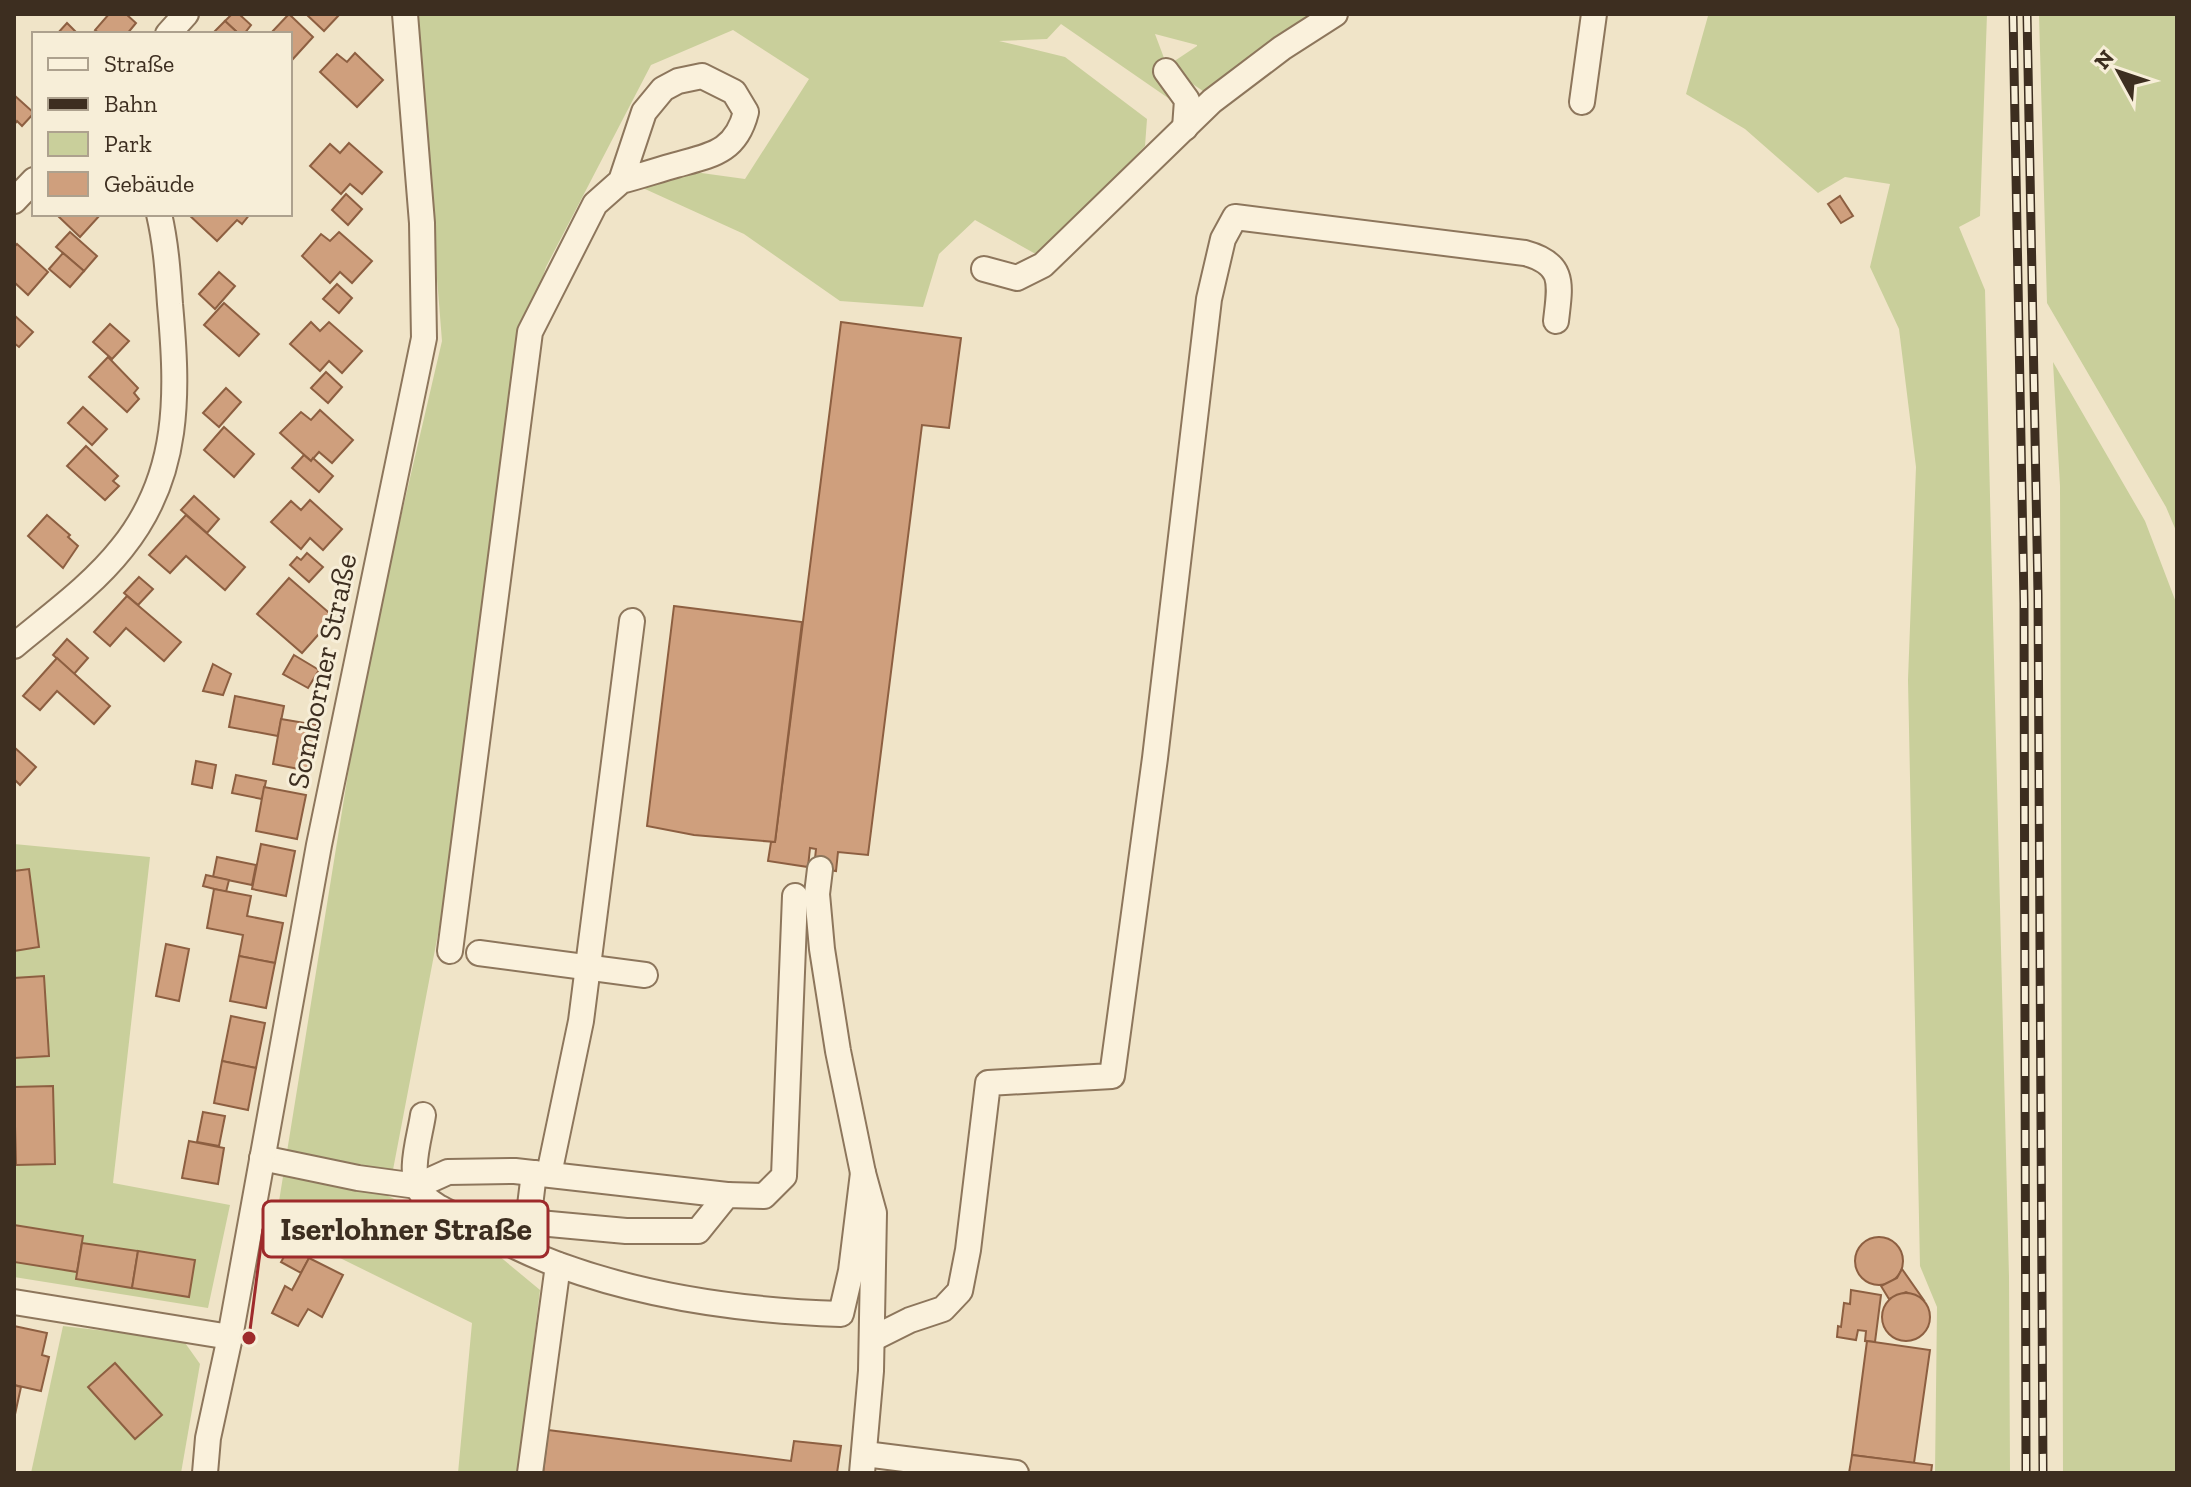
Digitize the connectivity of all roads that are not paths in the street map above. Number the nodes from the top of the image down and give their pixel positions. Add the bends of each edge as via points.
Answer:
1 (186, 14) edge
2 (405, 14) edge
3 (1335, 14) edge
4 (1594, 14) edge
5 (170, 32) edge
6 (1166, 71) dead end
7 (1582, 102) dead end
8 (1185, 128) junction
9 (621, 181) junction
10 (32, 182) edge
11 (14, 201) edge
12 (159, 216) edge
13 (984, 269) dead end
14 (1556, 321) dead end
15 (632, 621) dead end
16 (14, 646) edge
17 (820, 869) dead end
18 (795, 896) dead end
19 (450, 951) dead end
20 (479, 953) dead end
21 (588, 967) junction
22 (645, 975) dead end
23 (423, 1115) dead end
24 (262, 1158) junction
25 (863, 1173) junction
26 (541, 1174) junction
27 (417, 1186) junction
28 (727, 1195) junction
29 (558, 1265) junction
30 (14, 1302) edge
31 (230, 1337) junction
32 (872, 1339) junction
33 (864, 1463) edge
34 (205, 1473) edge
35 (530, 1473) edge
36 (1016, 1473) edge

1 - 5 street
2 - 24 street, Somborner Straße via 422,223 424,338 322,829
3 - 8 street via 1212,101
4 - 7 street
6 - 8 street via 1187,100
8 - 13 street via 1043,265 1017,278
9 - 9 street via 644,112 663,89 702,76 734,92 746,112 731,143 708,158
9 - 19 street via 595,204 530,332
10 - 11 street
12 - 16 street via 175,399 163,475 122,548 89,584
14 - 32 street via 1560,287 1543,258 1235,217 1223,239 1209,299 1112,1076 988,1083 960,1291 943,1309
15 - 21 street
17 - 25 street via 822,949
18 - 28 street via 784,1176 764,1196
20 - 21 street
21 - 22 street
21 - 26 street via 581,1021
23 - 27 street
24 - 27 street
24 - 31 street, Somborner Straße
25 - 29 street via 841,1314 721,1305
25 - 32 street via 874,1213
26 - 27 street via 448,1172
26 - 28 street
26 - 28 street via 528,1222 698,1231
27 - 29 street via 438,1207
29 - 35 street
30 - 31 street
31 - 34 street, Somborner Straße
32 - 33 street
33 - 36 street

